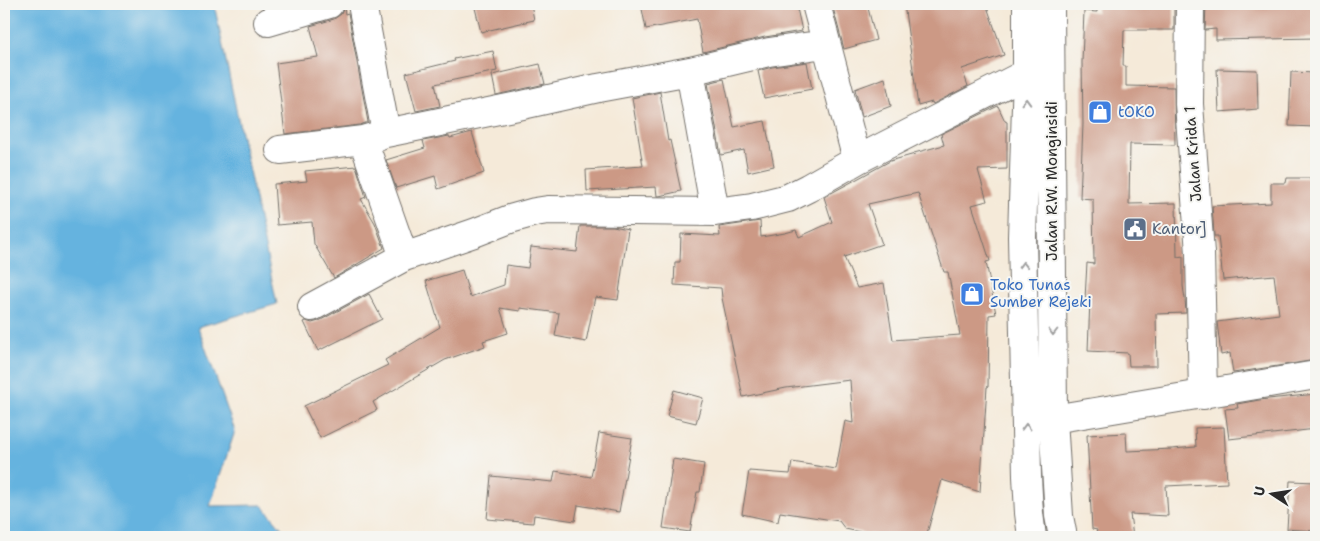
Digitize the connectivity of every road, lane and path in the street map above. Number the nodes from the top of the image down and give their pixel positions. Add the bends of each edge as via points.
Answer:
1 (329, 4) edge
2 (362, 4) edge
3 (816, 4) edge
4 (1027, 4) edge
5 (1050, 4) edge
6 (1190, 4) edge
7 (268, 22) dead end
8 (826, 44) junction
9 (690, 71) junction
10 (1027, 73) junction
11 (375, 136) junction
12 (280, 150) dead end
13 (857, 160) junction
14 (715, 212) junction
15 (404, 257) junction
16 (312, 307) dead end
17 (1316, 375) edge
18 (1203, 395) junction
19 (1053, 419) junction
20 (1031, 525) edge
21 (1061, 527) edge

1 - 7 main road
2 - 11 main road
3 - 8 main road
4 - 10 main road, Jalan R.W. Monginsidi
5 -> 19 main road, Jalan R.W. Monginsidi
6 - 18 main road, Jalan Krida 1 via 1189,104 1200,254
8 - 9 main road via 769,52
8 - 13 main road
9 - 11 main road
9 - 14 main road
10 - 13 main road
20 -> 10 main road, Jalan R.W. Monginsidi via 1022,237
11 - 12 main road
11 - 15 main road
13 - 14 main road via 788,198
14 - 15 main road via 548,210 510,219
15 - 16 main road
17 - 18 main road
18 - 19 main road
19 - 21 main road, Jalan R.W. Monginsidi

